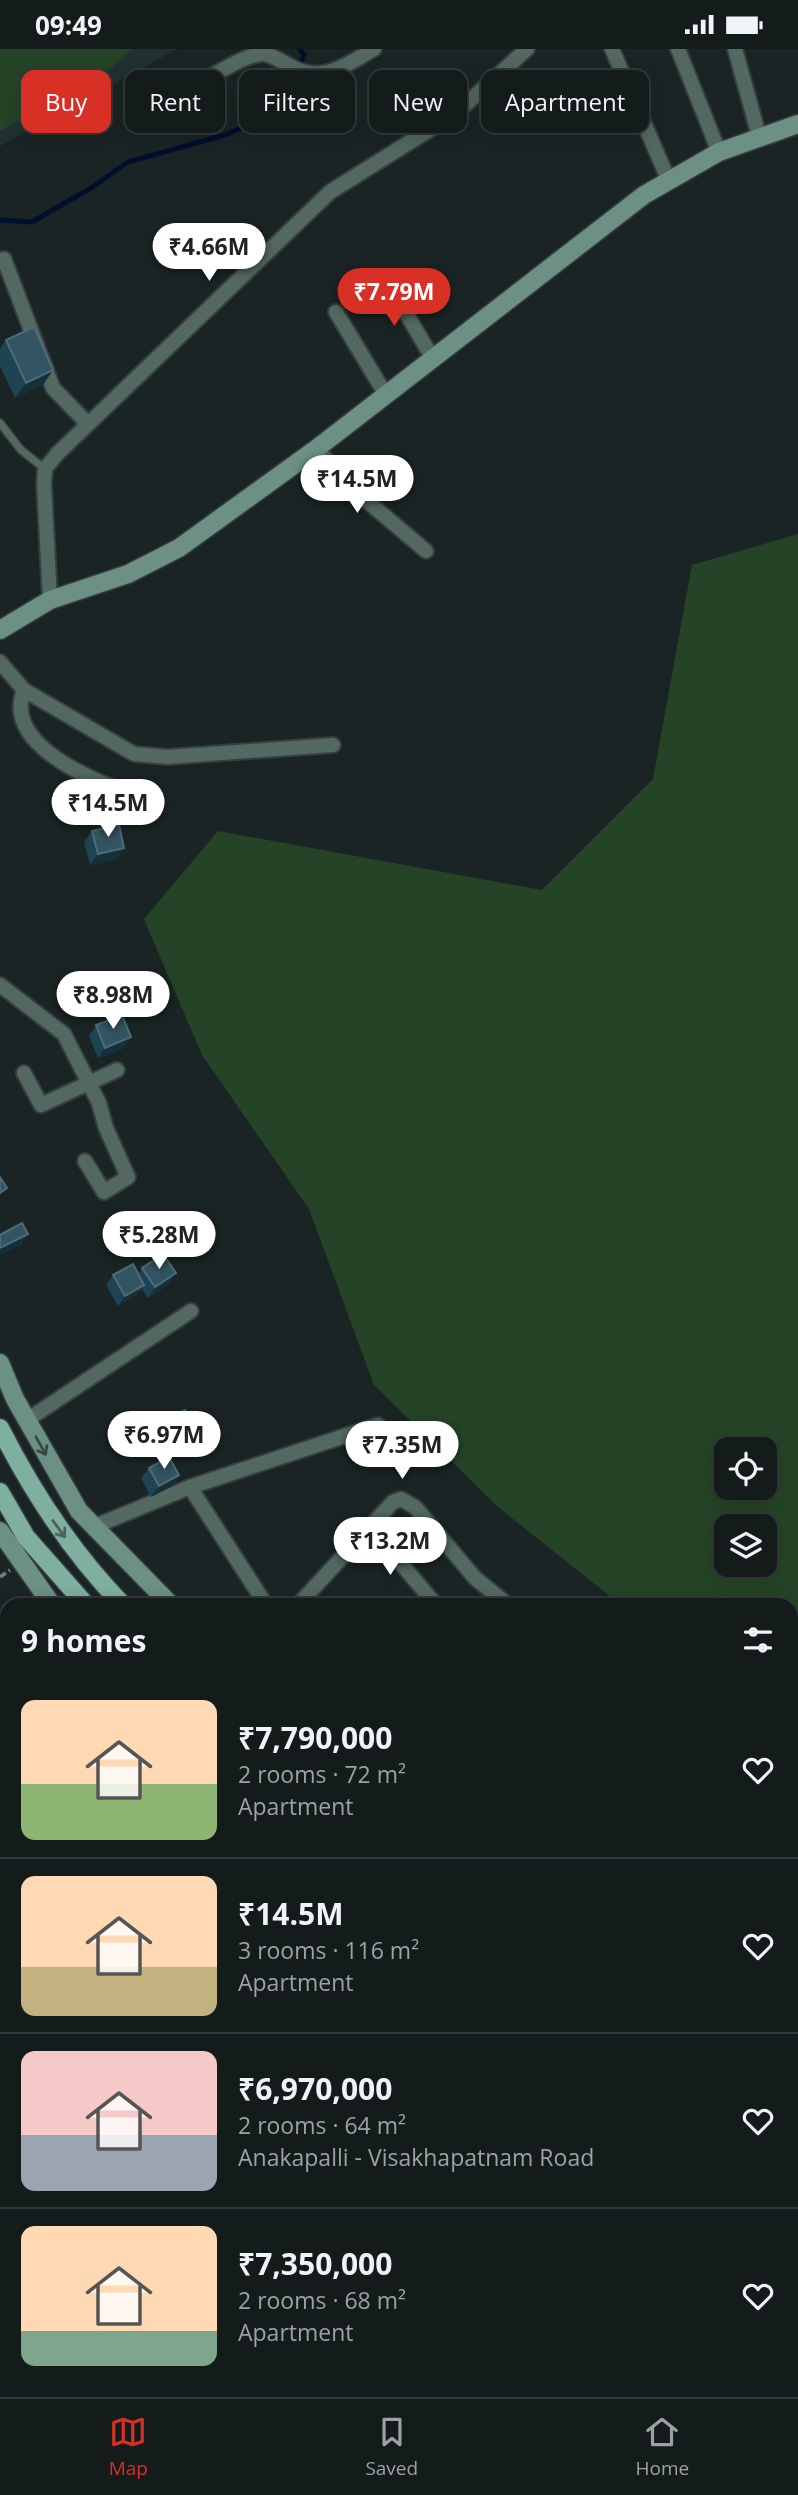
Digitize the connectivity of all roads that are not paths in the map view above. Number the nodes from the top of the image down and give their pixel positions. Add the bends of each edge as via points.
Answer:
1 (374, 49) edge
2 (527, 49) edge
3 (612, 49) edge
4 (678, 49) edge
5 (735, 49) edge
6 (225, 70) edge
7 (798, 124) edge
8 (758, 136) junction
9 (719, 152) junction
10 (669, 181) junction
11 (4, 259) dead end
12 (386, 279) dead end
13 (336, 312) dead end
14 (433, 359) junction
15 (386, 395) junction
16 (0, 423) edge
17 (88, 424) junction
18 (316, 449) junction
19 (45, 469) junction
20 (426, 551) dead end
21 (50, 600) junction
22 (0, 629) edge
23 (0, 661) edge
24 (24, 690) junction
25 (333, 745) dead end
26 (125, 792) dead end
27 (0, 985) edge
28 (117, 1070) dead end
29 (24, 1073) dead end
30 (89, 1083) junction
31 (85, 1161) dead end
32 (191, 1311) dead end
33 (0, 1363) edge
34 (27, 1420) junction
35 (378, 1425) dead end
36 (0, 1428) edge
37 (190, 1487) junction
38 (0, 1492) edge
39 (93, 1527) junction
40 (370, 1527) junction
41 (0, 1531) edge
42 (47, 1598) edge
43 (80, 1598) edge
44 (116, 1598) edge
45 (164, 1598) edge
46 (261, 1598) edge
47 (304, 1598) edge
48 (430, 1598) edge
49 (499, 1598) edge

1 - 6 street via 318,76 263,54
2 - 17 street via 456,113 330,192
3 - 10 street
4 - 9 street
5 - 8 street
7 - 8 street
8 - 9 street
9 - 10 street
10 - 14 street via 644,195
11 - 17 street via 53,388
12 - 14 street
13 - 15 street
14 - 15 street
15 - 18 street
16 - 19 lane via 20,450
17 - 19 street
18 - 20 street
18 - 21 street via 179,548 128,574
19 - 21 street
21 - 22 street
23 - 24 street
24 - 25 street via 116,746 150,757
24 - 26 street via 20,712 25,725 51,754 84,777
27 - 30 street via 59,1028
28 - 30 street
29 - 30 street via 41,1105
30 - 31 street via 128,1177 104,1192
32 - 34 street
33 - 34 street
34 -> 39 street via 79,1511
35 - 37 street
36 -> 44 main road via 49,1514 90,1571
37 - 39 street
37 - 46 street
38 - 43 main road via 26,1537
39 - 45 street
40 - 47 street
40 - 48 street
40 - 49 street via 393,1502 408,1501 475,1578
41 - 42 street

